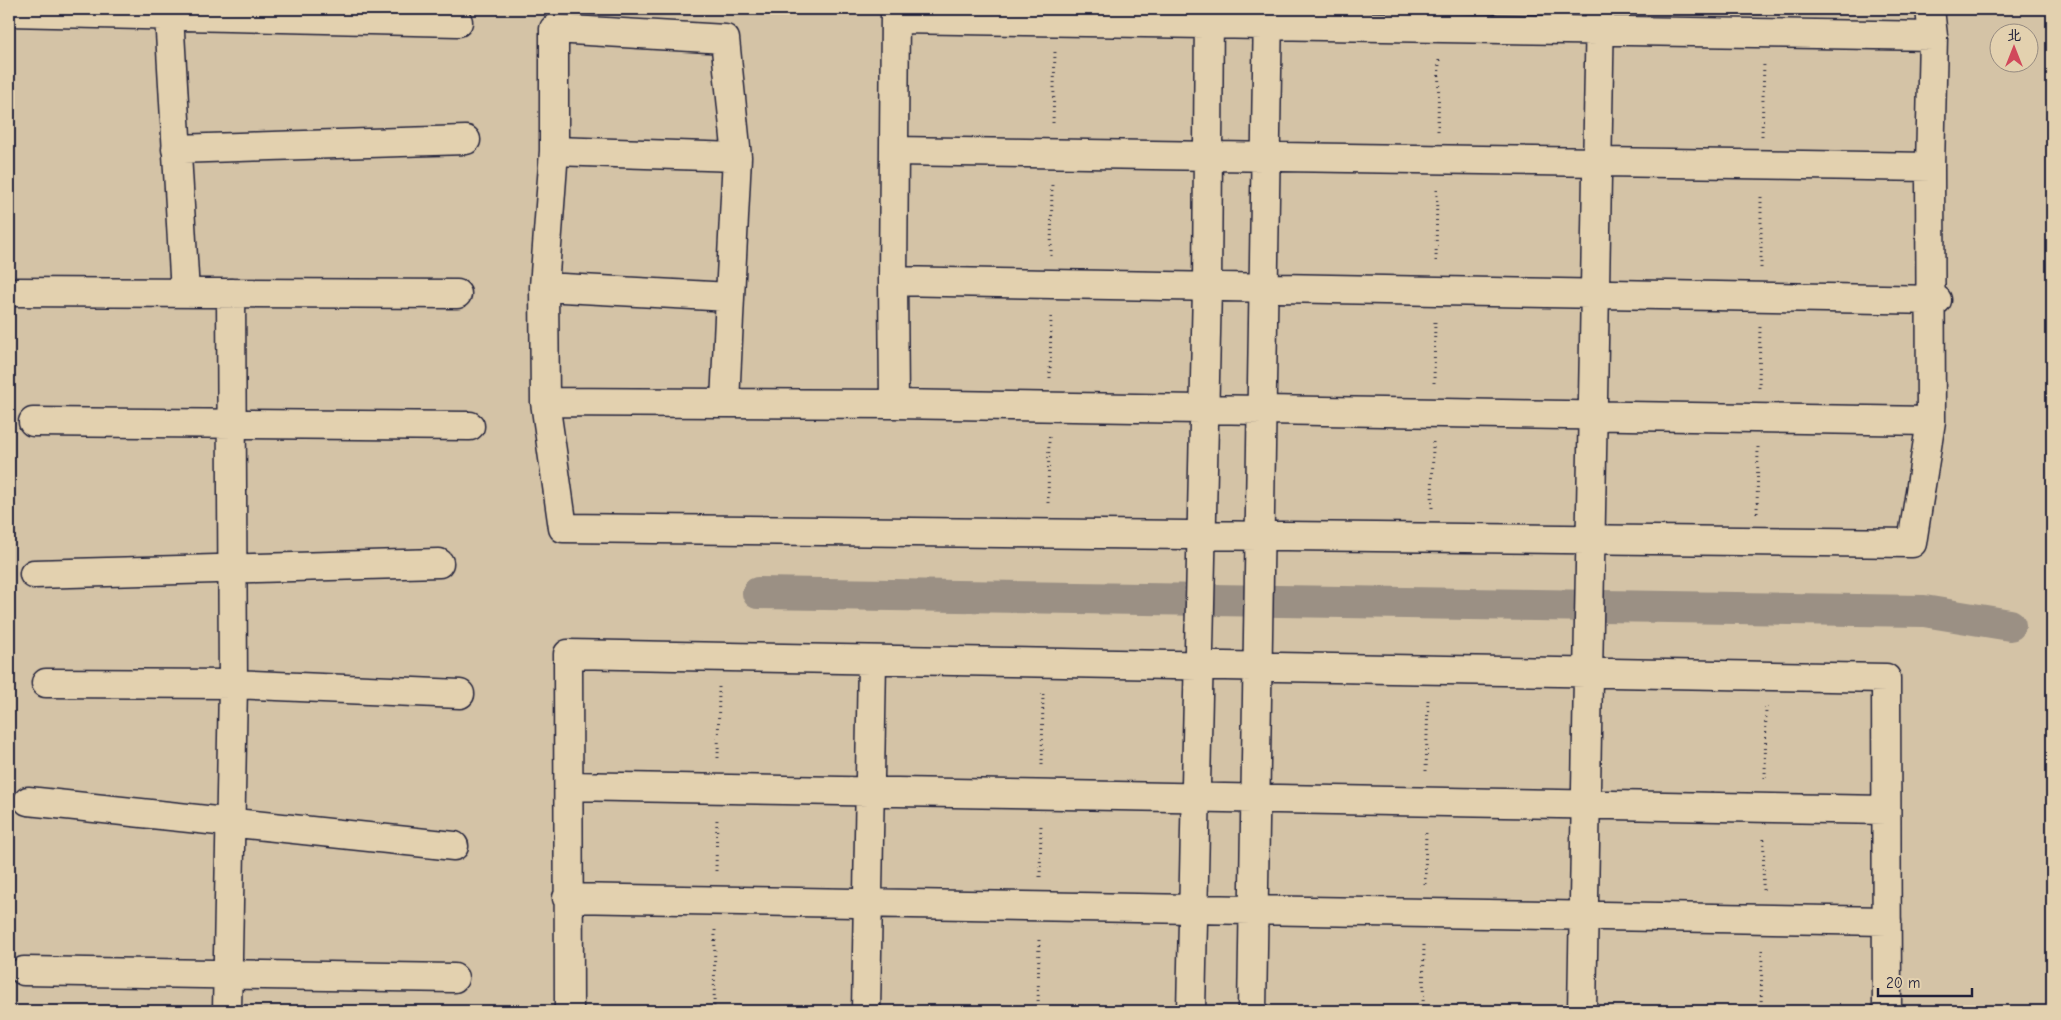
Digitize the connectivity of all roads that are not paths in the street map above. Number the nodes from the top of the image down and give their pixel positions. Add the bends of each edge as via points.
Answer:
1 (1930, 9) edge
2 (9, 12) edge
3 (896, 14) edge
4 (168, 15) junction
5 (1209, 17) edge
6 (1268, 17) edge
7 (1600, 20) edge
8 (458, 22) dead end
9 (1933, 36) junction
10 (466, 140) dead end
11 (176, 149) junction
12 (554, 151) junction
13 (895, 151) junction
14 (1209, 155) junction
15 (1266, 156) junction
16 (737, 157) junction
17 (1598, 161) junction
18 (1930, 167) junction
19 (892, 282) junction
20 (544, 287) junction
21 (1207, 288) junction
22 (1264, 289) junction
23 (9, 292) edge
24 (185, 293) junction
25 (231, 293) junction
26 (457, 294) dead end
27 (1596, 294) junction
28 (730, 296) junction
29 (1935, 300) junction
30 (545, 402) junction
31 (725, 402) junction
32 (894, 404) junction
33 (1203, 409) junction
34 (1262, 410) junction
35 (1594, 416) junction
36 (1931, 421) junction
37 (33, 422) dead end
38 (232, 424) junction
39 (470, 426) dead end
40 (1201, 535) junction
41 (1260, 535) junction
42 (1592, 540) junction
43 (439, 564) dead end
44 (232, 569) junction
45 (34, 574) dead end
46 (872, 660) junction
47 (1199, 665) junction
48 (1258, 666) junction
49 (1590, 673) junction
50 (46, 683) dead end
51 (233, 684) junction
52 (460, 694) dead end
53 (570, 786) junction
54 (870, 792) junction
55 (1197, 798) junction
56 (1256, 799) junction
57 (28, 801) dead end
58 (1586, 804) junction
59 (1886, 810) junction
60 (231, 822) junction
61 (454, 846) dead end
62 (567, 898) junction
63 (868, 903) junction
64 (1195, 908) junction
65 (1254, 909) junction
66 (1584, 916) junction
67 (1887, 921) junction
68 (24, 971) dead end
69 (228, 974) junction
70 (454, 978) dead end
71 (227, 1011) edge
72 (569, 1011) edge
73 (866, 1011) edge
74 (1192, 1011) edge
75 (1252, 1011) edge
76 (1582, 1011) edge
77 (1887, 1011) edge

1 - 9 street
2 - 4 street
3 - 5 street
3 - 13 street
4 - 8 street
4 - 11 street
5 - 6 street
5 - 14 street
6 - 7 street
6 - 15 street
7 - 9 street
7 - 17 street
9 - 18 street
10 - 11 street
11 - 24 street
12 - 16 street
12 - 16 street via 554,29 725,39
12 - 20 street
13 - 14 street
13 - 19 street
14 - 15 street
14 - 21 street
15 - 17 street
15 - 22 street
16 - 28 street
17 - 18 street
17 - 27 street
18 - 29 street
19 - 21 street
19 - 32 street
20 - 28 street
20 - 30 street
21 - 22 street
21 - 33 street
22 - 27 street
22 - 34 street
23 - 24 street
24 - 25 street
25 - 26 street
25 - 38 street
27 - 29 street
27 - 35 street
28 - 31 street
29 - 36 street
30 - 31 street
30 - 40 street via 563,528
31 - 32 street
32 - 33 street
33 - 34 street
33 - 40 street
34 - 35 street
34 - 41 street
35 - 36 street
35 - 42 street
36 - 42 street via 1912,543
37 - 38 street
38 - 39 street
38 - 44 street
40 - 41 street
40 - 47 street
41 - 42 street
41 - 48 street
42 - 49 street
43 - 44 street
44 - 45 street
44 - 51 street
46 - 47 street
46 - 53 street via 568,654
46 - 54 street
47 - 48 street
47 - 55 street
48 - 49 street
48 - 56 street
49 - 58 street
49 - 59 street via 1886,678
50 - 51 street
51 - 52 street
51 - 60 street
53 - 54 street
53 - 62 street
54 - 55 street
54 - 63 street
55 - 56 street
55 - 64 street
56 - 58 street
56 - 65 street
57 - 60 street
58 - 59 street
58 - 66 street
59 - 67 street
60 - 61 street
60 - 69 street
62 - 63 street
62 - 72 street
63 - 64 street
63 - 73 street
64 - 65 street
64 - 74 street
65 - 66 street
65 - 75 street
66 - 67 street
66 - 76 street
67 - 77 street
68 - 69 street
69 - 70 street
69 - 71 street

